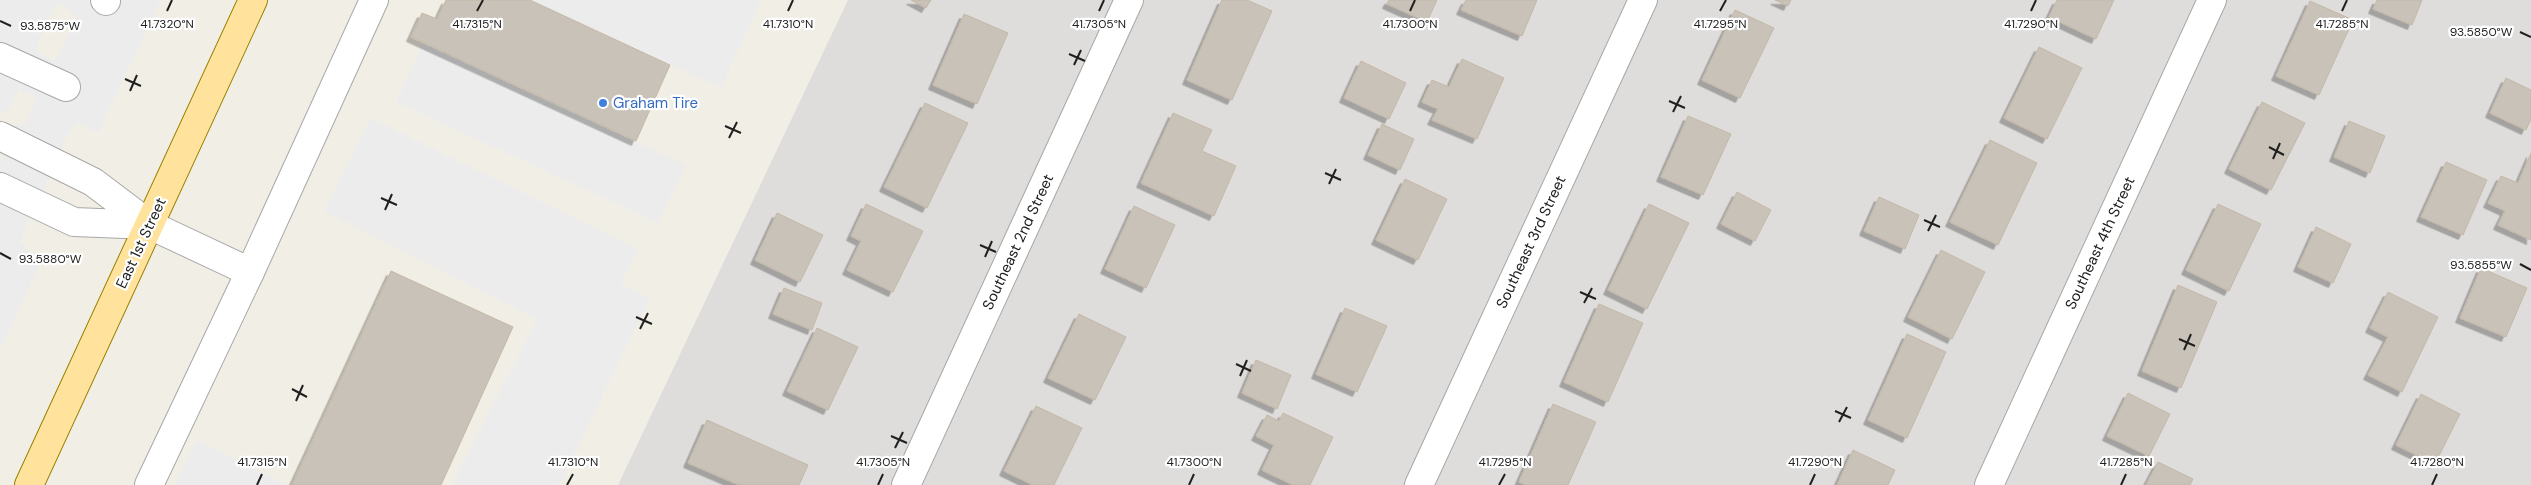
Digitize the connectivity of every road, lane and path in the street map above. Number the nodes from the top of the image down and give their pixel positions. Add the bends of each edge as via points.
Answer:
1 (253, 0) edge
2 (374, 0) edge
3 (1129, 0) edge
4 (1643, 0) edge
5 (2212, 0) edge
6 (0, 57) edge
7 (66, 87) dead end
8 (0, 136) edge
9 (0, 187) edge
10 (150, 225) junction
11 (250, 272) junction
12 (29, 485) edge
13 (148, 485) edge
14 (906, 485) edge
15 (1420, 485) edge
16 (1989, 485) edge

1 - 10 main road, East 1st Street
2 - 11 street
3 - 14 street, Southeast 2nd Street
4 - 15 street, Southeast 3rd Street
5 - 16 street, Southeast 4th Street
6 - 7 street
8 - 10 street via 93,182
9 - 10 street via 74,222
10 - 11 street
10 - 12 main road, East 1st Street
11 - 13 street

